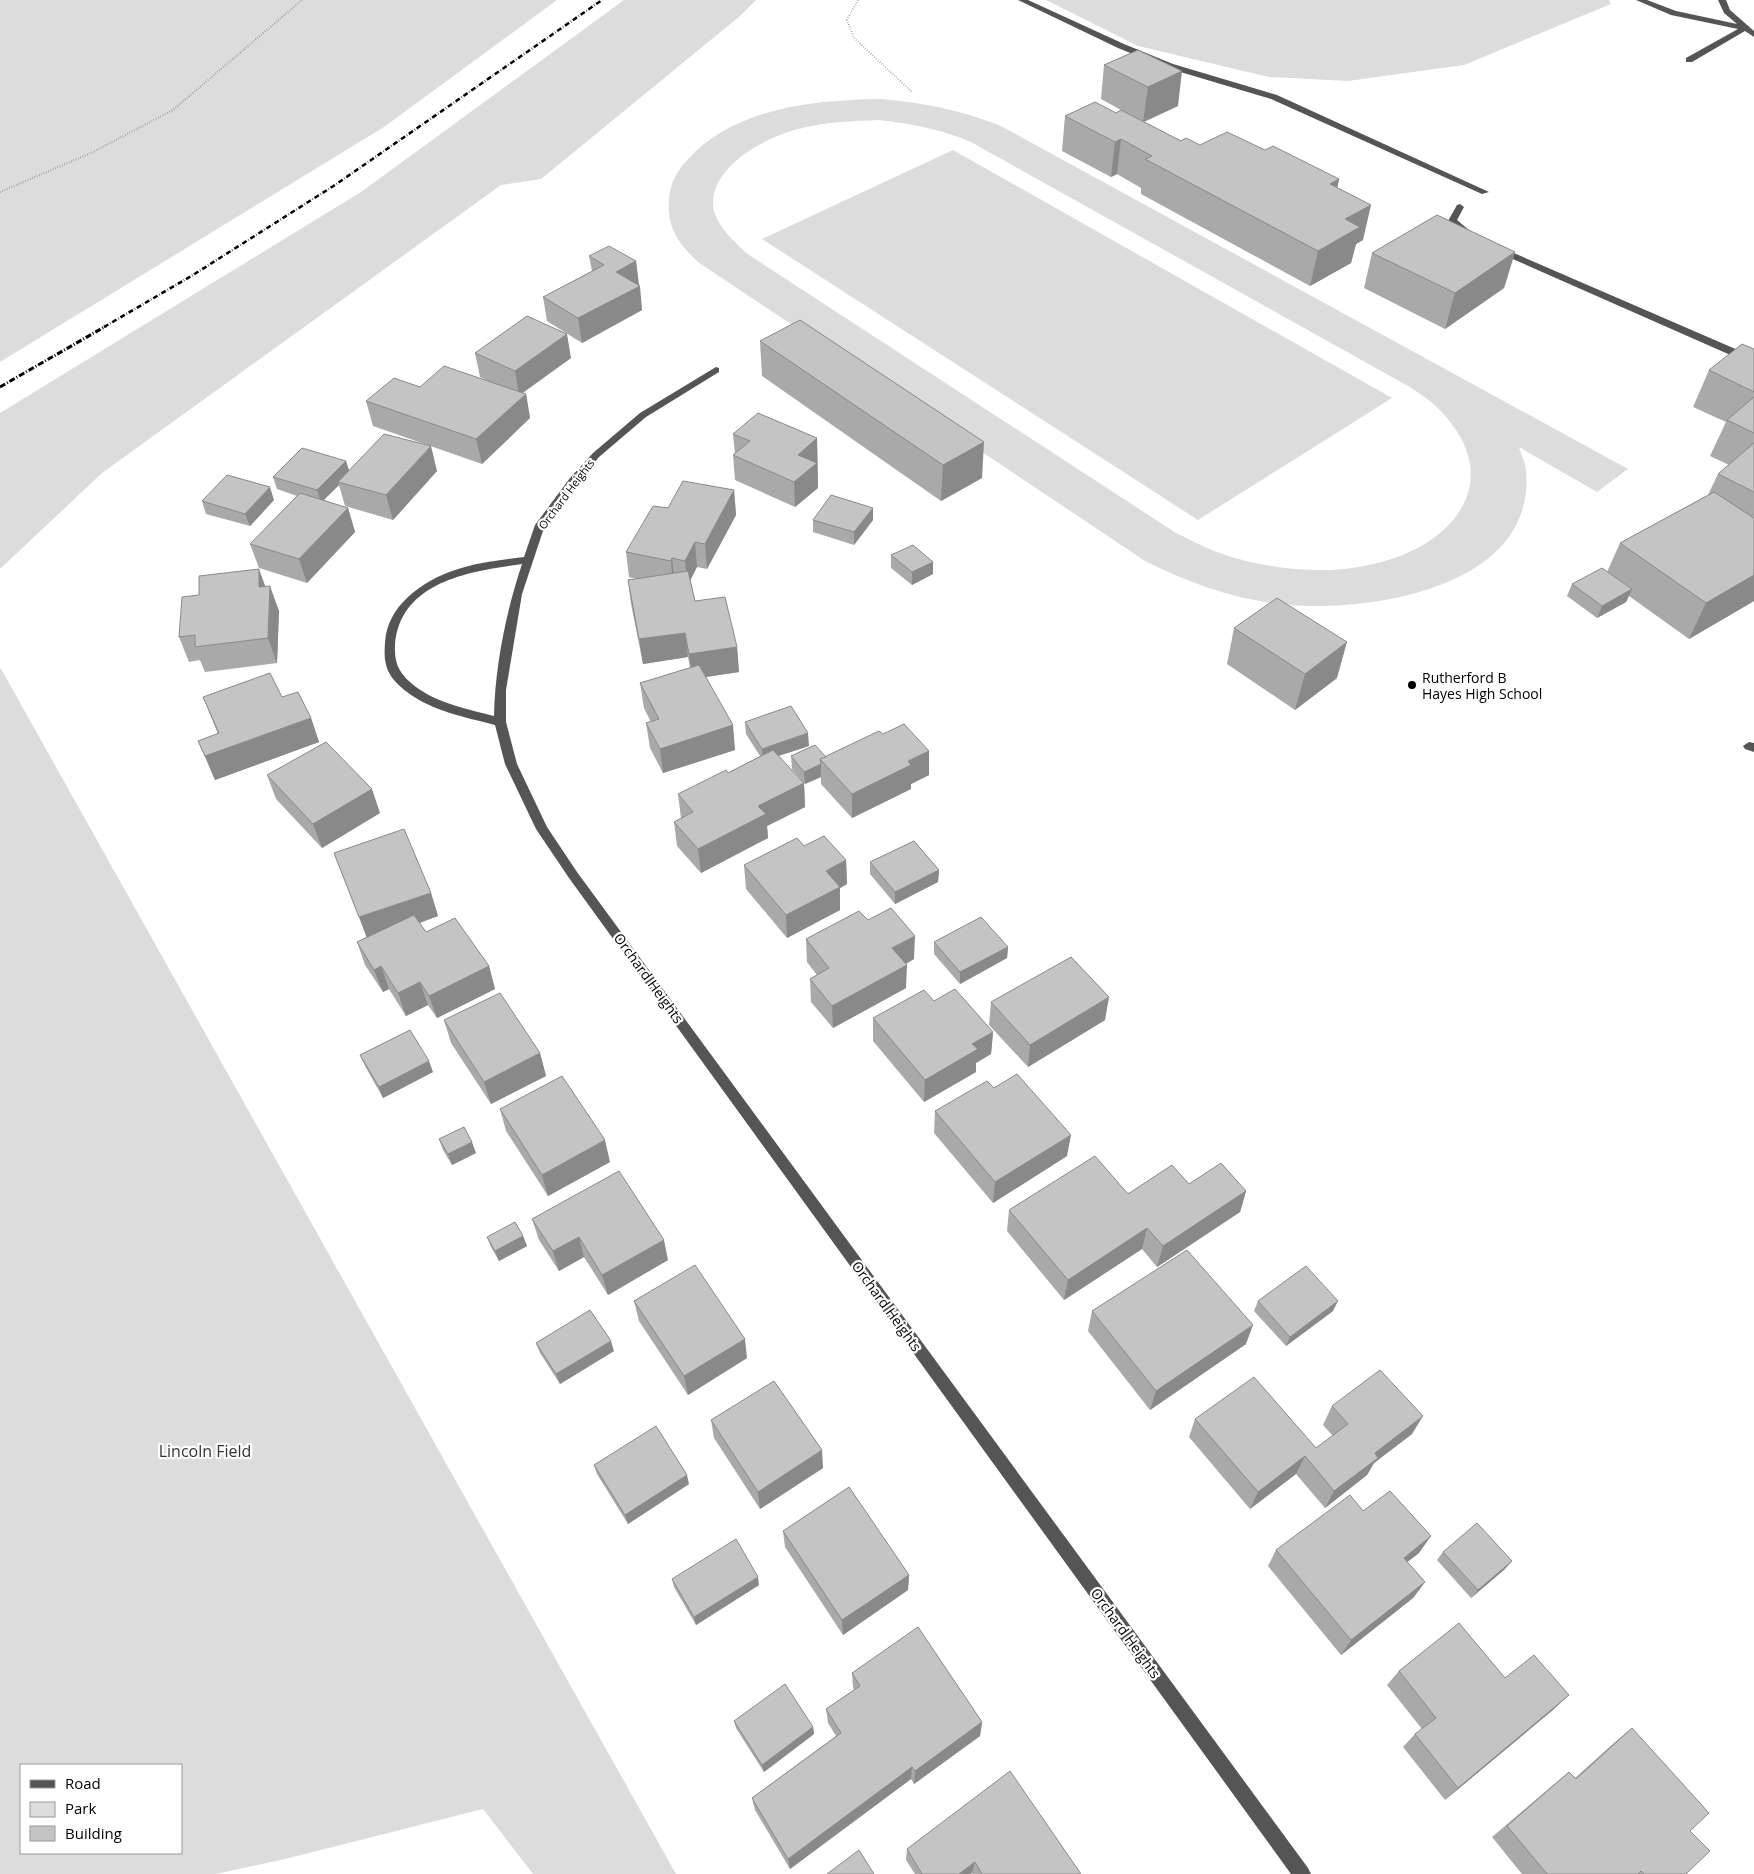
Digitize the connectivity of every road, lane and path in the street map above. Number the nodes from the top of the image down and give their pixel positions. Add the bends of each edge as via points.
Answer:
1 (302, 0) edge
2 (858, 0) edge
3 (1022, 0) edge
4 (1640, 0) edge
5 (1722, 0) edge
6 (1744, 28) junction
7 (1754, 35) edge
8 (1689, 60) dead end
9 (912, 92) dead end
10 (0, 192) edge
11 (1485, 192) dead end
12 (1460, 208) dead end
13 (1473, 238) edge
14 (1490, 245) edge
15 (1754, 360) edge
16 (716, 370) dead end
17 (528, 560) junction
18 (500, 722) junction
19 (1302, 1874) edge

1 - 10 path via 173,110 91,153
2 - 9 path via 847,20 854,38
3 - 11 street via 1170,66 1274,97
4 - 6 street via 1674,13
5 - 6 street via 1727,11
6 - 7 street
6 - 8 street
12 - 13 street via 1452,221
14 - 15 street
16 - 17 street, Orchard Heights via 643,415 596,455 539,527
17 - 18 street, Orchard Heights via 517,594 500,690
17 - 18 street via 451,572 432,581 402,608 390,630 389,659 399,678 415,692 445,706
18 - 19 street, Orchard Heights via 515,772 542,829 573,875

